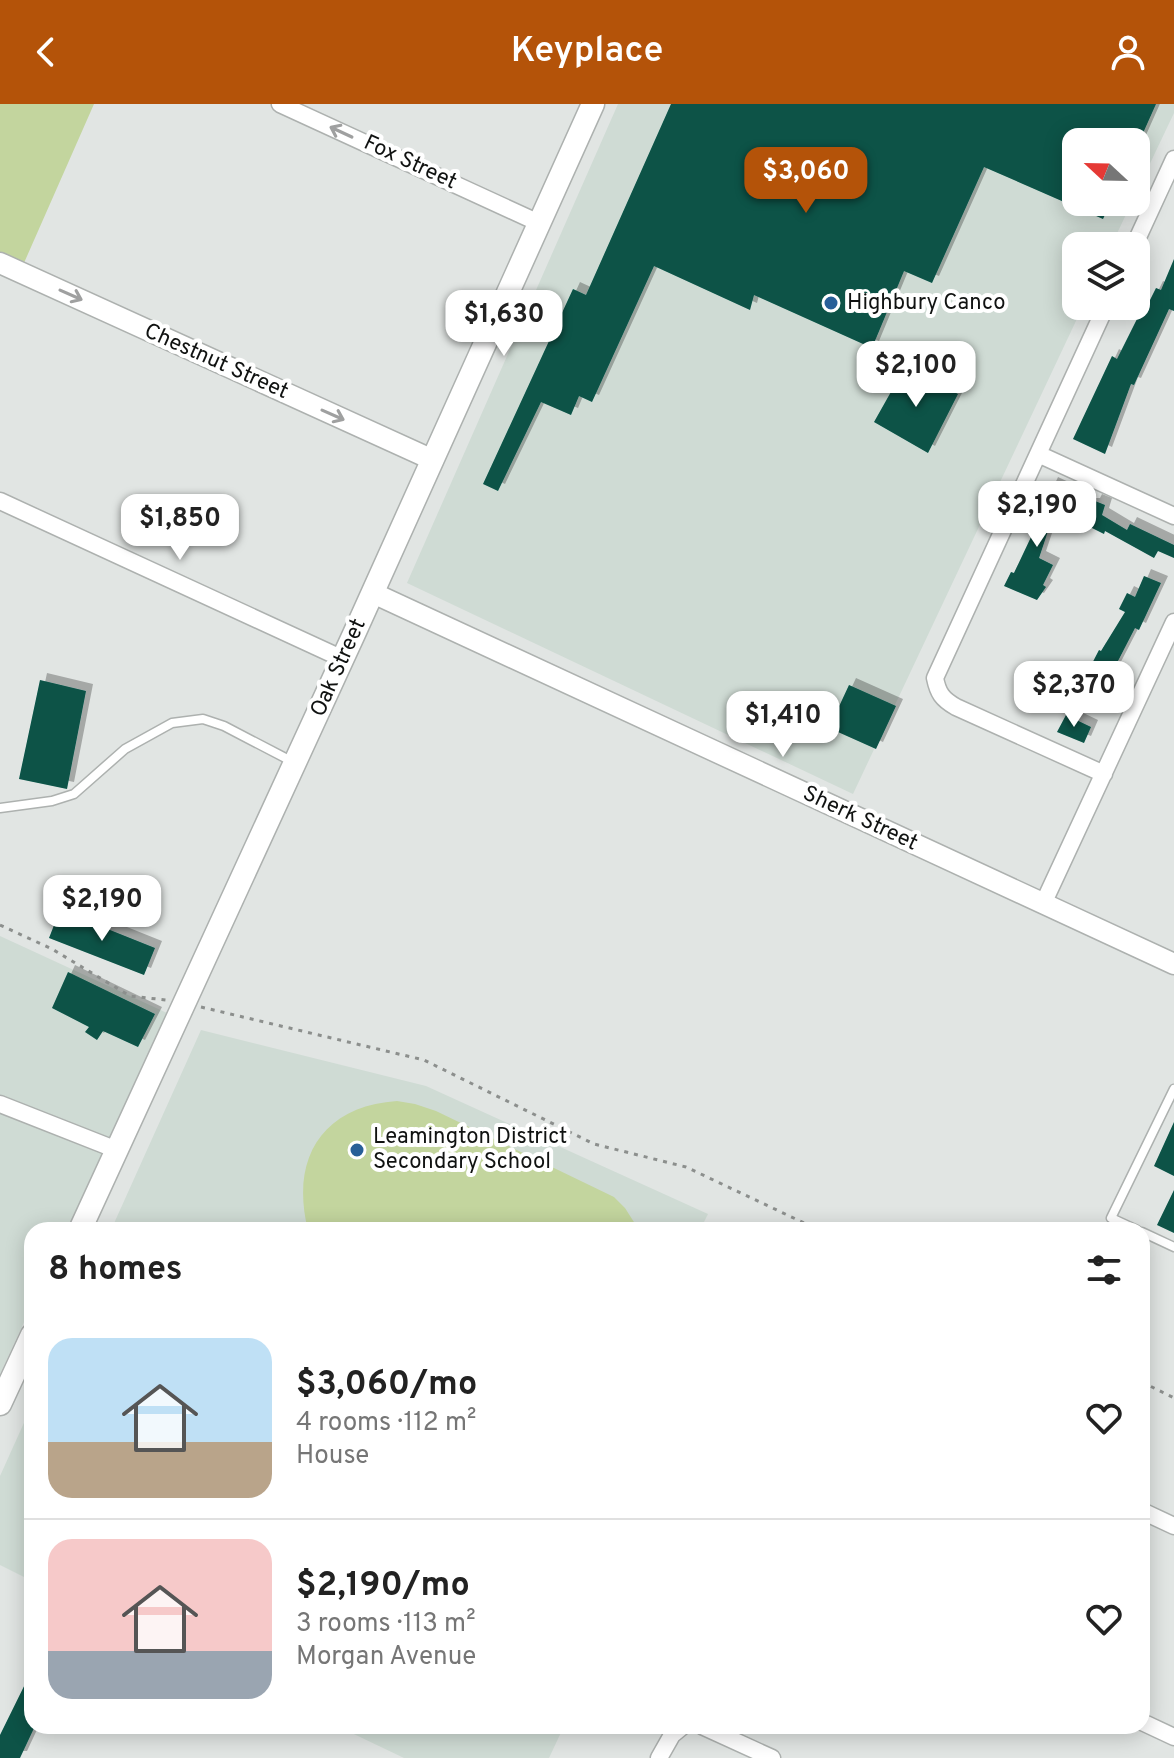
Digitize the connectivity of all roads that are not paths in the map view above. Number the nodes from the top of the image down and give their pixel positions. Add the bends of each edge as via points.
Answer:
1 (280, 104) edge
2 (593, 104) edge
3 (1174, 159) edge
4 (539, 223) junction
5 (1140, 232) edge
6 (0, 263) edge
7 (1100, 320) edge
8 (1038, 454) junction
9 (433, 460) junction
10 (0, 501) edge
11 (1174, 516) edge
12 (373, 593) junction
13 (1174, 622) edge
14 (343, 659) junction
15 (295, 763) junction
16 (1104, 774) junction
17 (0, 808) edge
18 (1043, 904) junction
19 (1174, 964) edge
20 (1174, 1089) edge
21 (0, 1104) edge
22 (117, 1150) junction
23 (84, 1222) edge
24 (1120, 1222) edge
25 (1150, 1236) edge
26 (1174, 1247) edge
27 (24, 1352) edge
28 (0, 1404) edge
29 (1150, 1515) edge
30 (1174, 1526) edge
31 (1150, 1726) edge
32 (673, 1734) edge
33 (720, 1734) edge
34 (1174, 1737) edge
35 (659, 1758) edge
36 (772, 1758) edge

4 -> 1 street, Fox Street
2 - 4 main road, Oak Street
3 - 5 street
4 - 9 main road, Oak Street
6 -> 9 street, Chestnut Street
7 - 8 street
8 - 11 street
8 - 16 street via 938,666 937,692 956,707
9 - 12 main road, Oak Street
10 - 14 street
12 - 14 main road, Oak Street
12 - 18 street, Sherk Street
13 - 16 street
14 - 15 main road, Oak Street
15 - 17 lane via 203,719 172,723 125,749 74,794
15 - 22 main road, Oak Street
16 - 18 street
18 - 19 street, Sherk Street
20 - 24 lane via 1111,1218
21 - 22 street
22 - 23 main road, Oak Street
25 - 26 lane
27 - 28 main road
29 - 30 street
31 - 34 street
32 - 35 street
33 - 36 street

